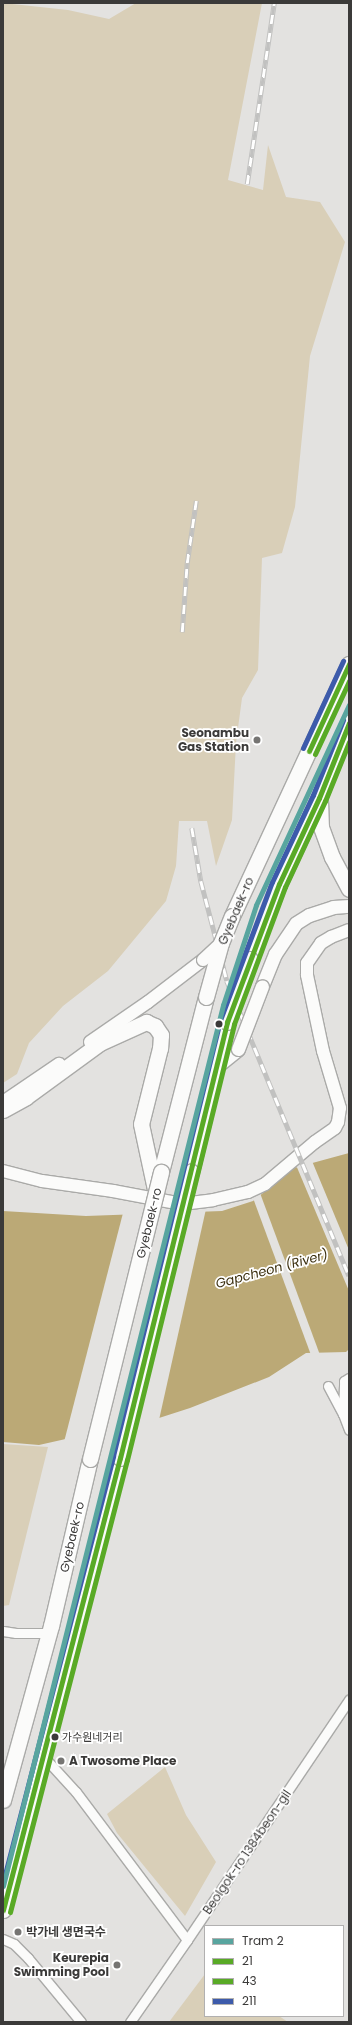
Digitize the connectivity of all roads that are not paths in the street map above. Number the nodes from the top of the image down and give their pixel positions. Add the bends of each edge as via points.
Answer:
1 (349, 664) edge
2 (349, 723) edge
3 (319, 798) junction
4 (349, 889) edge
5 (349, 906) edge
6 (349, 930) edge
7 (221, 943) junction
8 (216, 1067) junction
9 (3, 1102) edge
10 (3, 1110) edge
11 (3, 1171) edge
12 (156, 1172) junction
13 (349, 1378) edge
14 (328, 1386) dead end
15 (344, 1414) junction
16 (349, 1430) edge
17 (3, 1631) edge
18 (49, 1633) junction
19 (349, 1700) edge
20 (44, 1757) junction
21 (3, 1800) edge
22 (3, 1910) edge
23 (3, 1939) edge
24 (187, 1940) junction
25 (81, 2022) edge
26 (130, 2022) edge

1 - 7 main road, Gyebaek-ro, bridge
2 - 3 main road
3 - 4 main road via 321,827 332,857
3 - 8 main road, bridge via 279,884 250,958 227,1022
5 - 8 main road, bridge via 333,907 309,915 296,923 275,954 238,1049
6 - 11 street via 321,943 307,963 306,975 323,1051 340,1108 338,1122 335,1128 265,1184 248,1192 182,1204 42,1181
7 - 9 street, bridge via 148,1002
7 - 12 main road, Gyebaek-ro, bridge
8 - 20 main road, bridge
10 - 12 main road via 26,1097 100,1043 146,1022 155,1026 161,1035 141,1124
12 - 18 main road, Gyebaek-ro, bridge via 156,1194
13 - 15 street via 344,1381
14 - 15 street
15 - 16 street
17 - 18 street
18 - 21 main road, Gyebaek-ro
19 - 24 street, Beolgok-ro 1384beon-gil
20 - 22 main road
20 - 24 street via 76,1792
23 - 25 street via 14,1944 28,1958
24 - 26 street, Beolgok-ro 1384beon-gil

